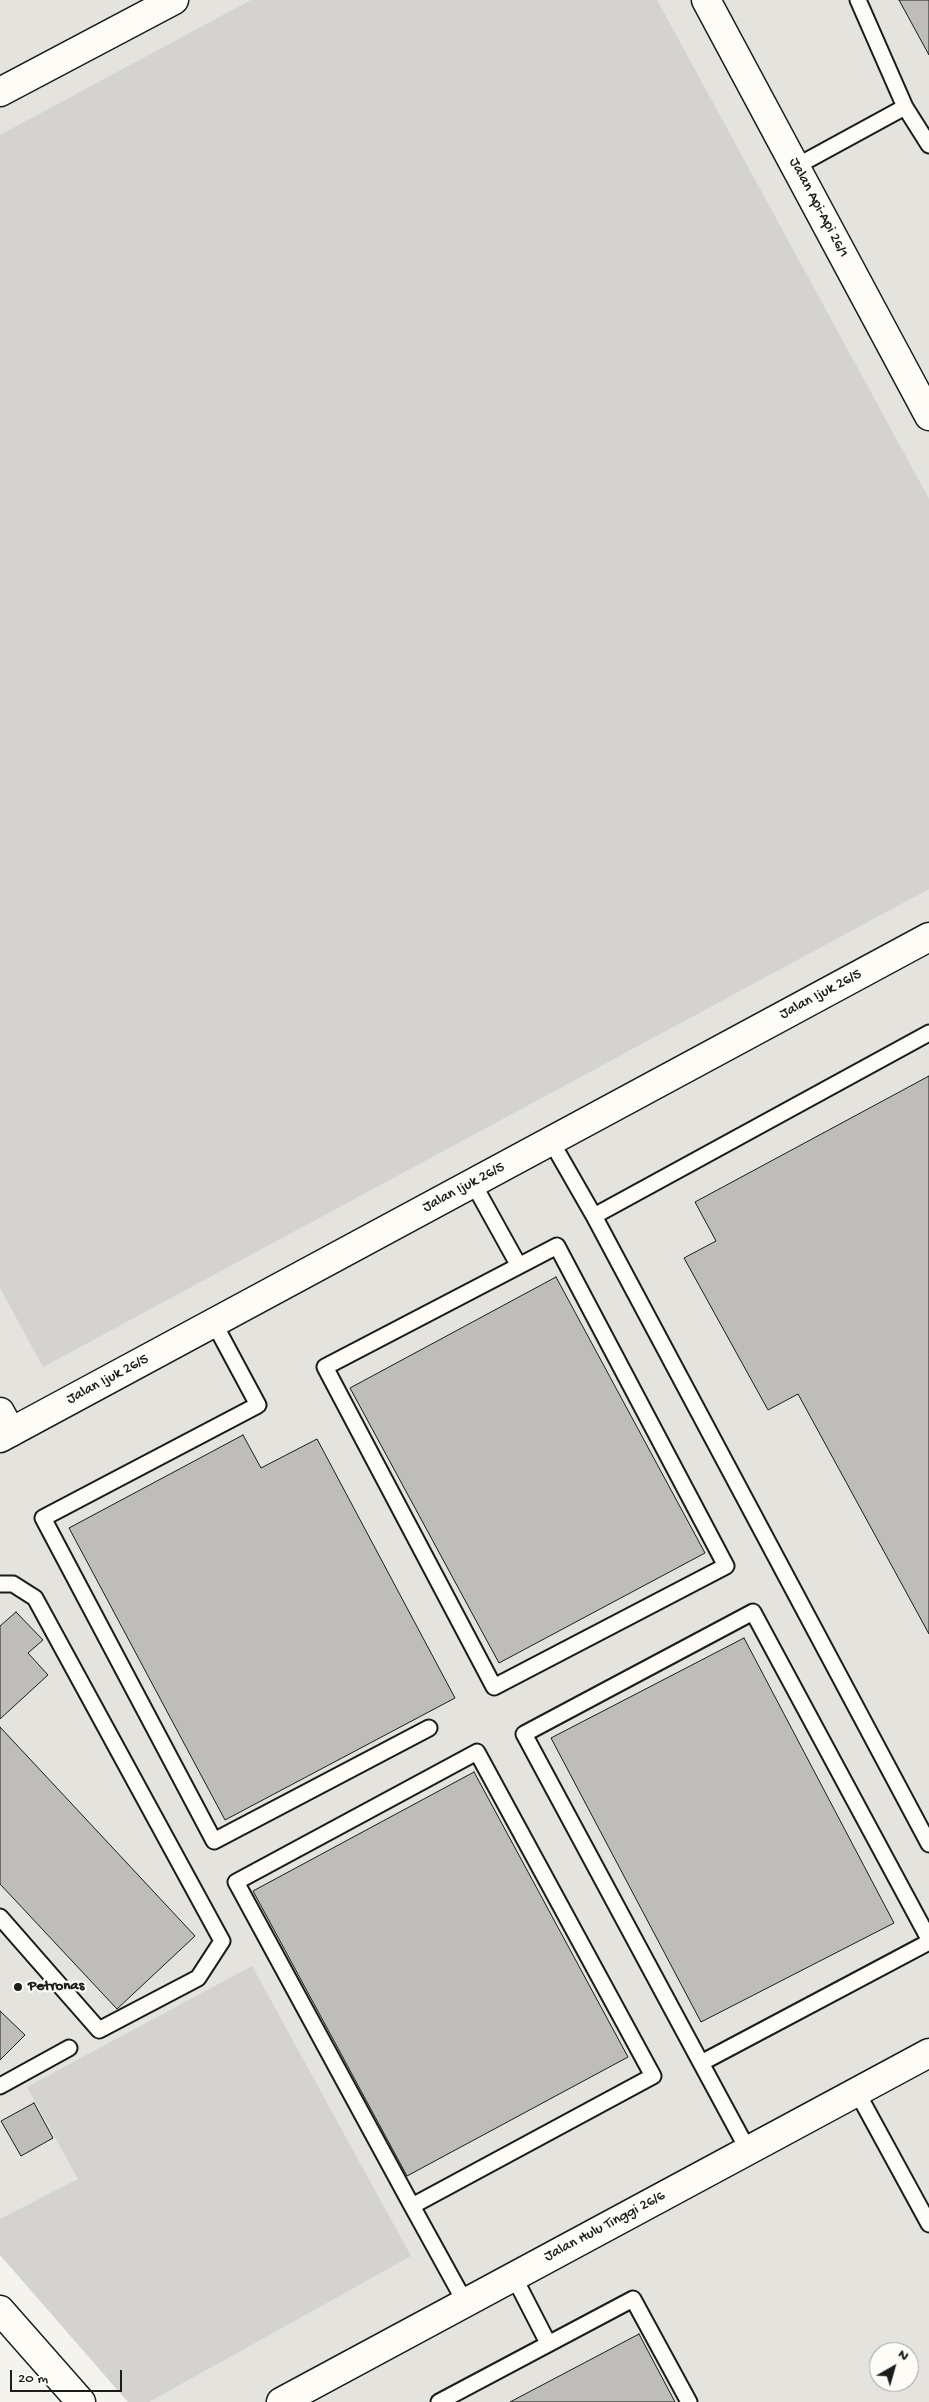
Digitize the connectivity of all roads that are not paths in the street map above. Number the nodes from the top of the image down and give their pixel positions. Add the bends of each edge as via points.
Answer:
1 (174, 0) edge
2 (706, 0) edge
3 (858, 0) edge
4 (0, 92) edge
5 (905, 107) junction
6 (929, 144) edge
7 (795, 167) junction
8 (929, 416) edge
9 (929, 937) edge
10 (929, 1033) edge
11 (551, 1141) junction
12 (473, 1183) junction
13 (594, 1216) junction
14 (519, 1266) junction
15 (214, 1323) junction
16 (4, 1427) edge
17 (0, 1584) edge
18 (429, 1728) dead end
19 (929, 1844) edge
20 (0, 1918) edge
21 (929, 1940) edge
22 (69, 2048) dead end
23 (929, 2053) edge
24 (701, 2063) junction
25 (0, 2086) edge
26 (857, 2092) junction
27 (748, 2150) junction
28 (412, 2206) junction
29 (928, 2217) edge
30 (514, 2277) junction
31 (465, 2302) junction
32 (0, 2310) edge
33 (548, 2342) junction
34 (81, 2402) edge
35 (281, 2402) edge
36 (439, 2402) edge
37 (689, 2402) edge

1 - 4 street
2 - 7 street, Jalan Api-Api 26/1
3 - 5 lane
5 - 6 lane
5 - 7 lane
7 - 8 street, Jalan Api-Api 26/1
9 - 11 street, Jalan Ijuk 26/5
10 - 13 lane
11 - 12 street, Jalan Ijuk 26/5
11 - 13 lane
12 - 14 lane
12 - 15 street, Jalan Ijuk 26/5
13 - 19 lane
14 - 14 lane via 325,1367 494,1687 726,1566 557,1246
15 - 16 street, Jalan Ijuk 26/5
15 - 18 lane via 258,1405 43,1518 214,1841
17 - 20 lane via 12,1584 35,1598 222,1941 198,1978 99,2030
21 - 24 lane
21 - 24 lane via 753,1612 524,1734
22 - 25 lane
23 - 26 street, Jalan Hulu Tinggi 26/6
24 - 27 lane
26 - 27 street, Jalan Hulu Tinggi 26/6
26 - 29 lane
27 - 30 street, Jalan Hulu Tinggi 26/6
28 - 28 lane via 653,2076 477,1752 236,1882
28 - 31 lane
30 - 31 street, Jalan Hulu Tinggi 26/6
30 - 33 lane
31 - 35 street, Jalan Hulu Tinggi 26/6
32 - 34 street
33 - 36 lane
33 - 37 lane via 634,2299

